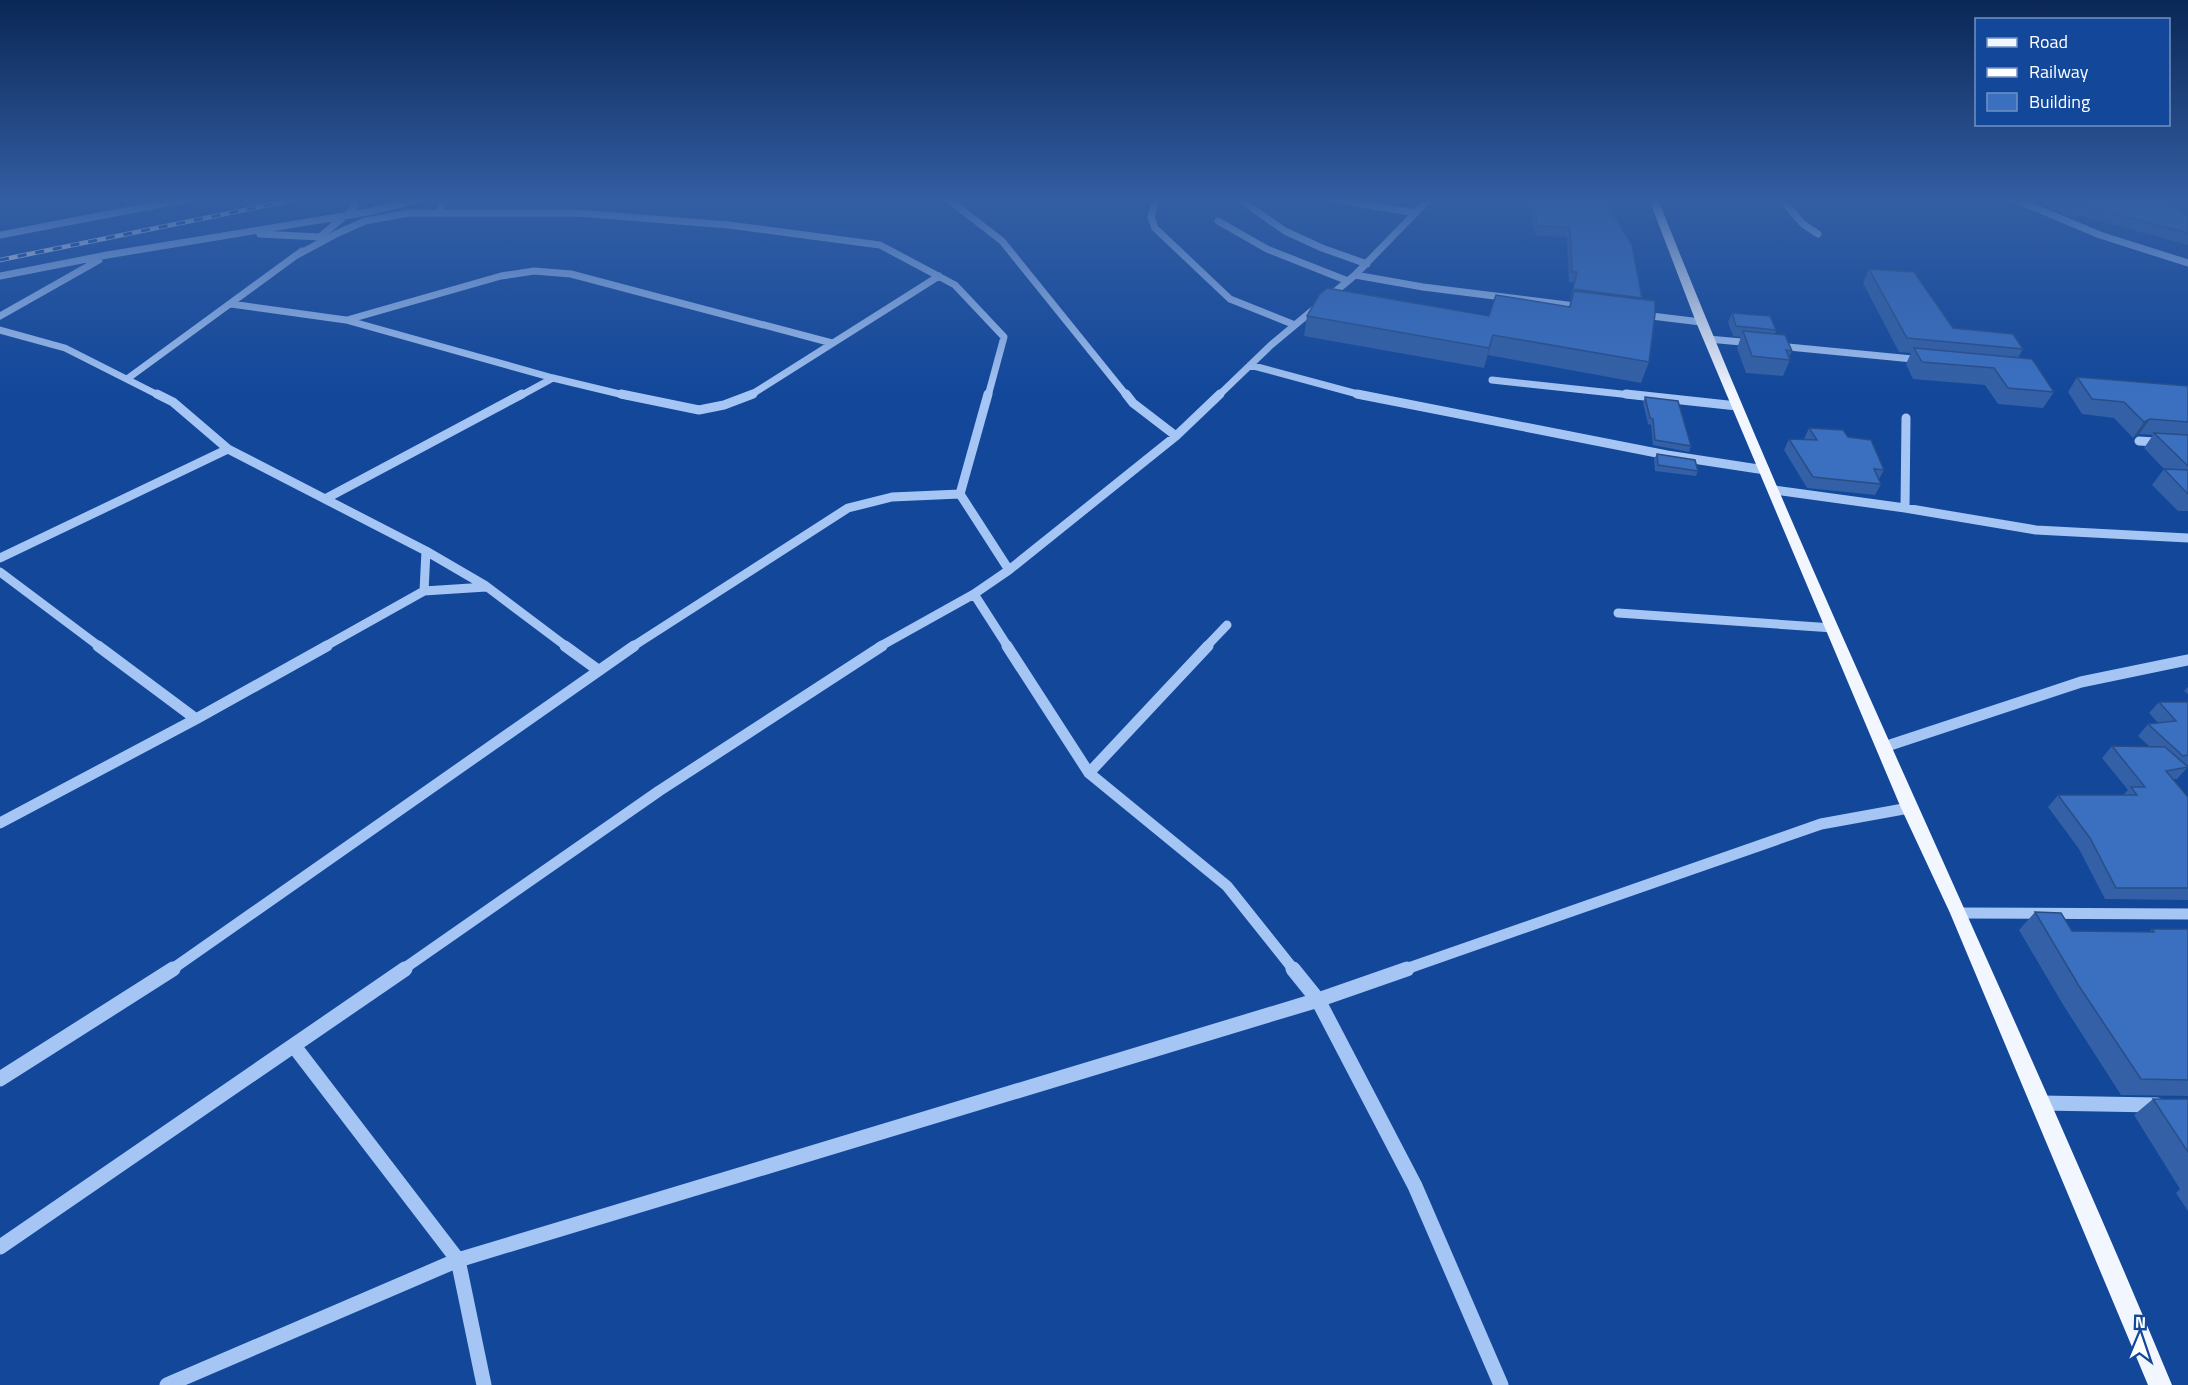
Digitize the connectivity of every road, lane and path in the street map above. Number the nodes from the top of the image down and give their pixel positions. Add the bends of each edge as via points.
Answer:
1 (63, 264) edge
2 (92, 264) edge
3 (285, 264) edge
4 (915, 264) edge
5 (1020, 264) edge
6 (1193, 264) edge
7 (1310, 264) edge
8 (1367, 264) edge
9 (1678, 264) edge
10 (0, 276) edge
11 (939, 276) junction
12 (1352, 278) junction
13 (231, 304) junction
14 (1597, 309) edge
15 (1631, 313) edge
16 (0, 316) edge
17 (346, 320) junction
18 (1701, 322) junction
19 (1295, 325) junction
20 (0, 330) edge
21 (1708, 339) junction
22 (832, 343) junction
23 (1934, 362) edge
24 (1250, 365) junction
25 (127, 378) junction
26 (554, 378) junction
27 (1492, 380) dead end
28 (1737, 406) junction
29 (1906, 418) dead end
30 (1176, 436) junction
31 (2139, 441) dead end
32 (2188, 444) edge
33 (228, 449) junction
34 (1765, 470) junction
35 (1774, 490) junction
36 (960, 494) junction
37 (324, 499) junction
38 (1905, 508) junction
39 (2188, 538) edge
40 (426, 551) junction
41 (0, 558) edge
42 (1009, 570) junction
43 (0, 572) edge
44 (486, 586) junction
45 (424, 591) junction
46 (974, 594) junction
47 (1618, 613) dead end
48 (1227, 625) dead end
49 (1833, 628) junction
50 (2188, 660) edge
51 (598, 670) junction
52 (196, 719) junction
53 (1884, 747) junction
54 (1089, 773) junction
55 (1908, 808) junction
56 (0, 824) edge
57 (1959, 913) junction
58 (2188, 914) edge
59 (1317, 1000) junction
60 (294, 1046) junction
61 (0, 1079) edge
62 (2041, 1104) junction
63 (2177, 1106) edge
64 (0, 1247) edge
65 (458, 1260) junction
66 (167, 1385) edge
67 (484, 1385) edge
68 (1501, 1385) edge
69 (2160, 1385) edge

1 - 10 street
2 - 16 street
3 - 13 street
4 - 11 street
5 - 30 street via 1133,403
6 - 19 street via 1230,299
7 - 12 street
8 - 12 street
9 - 18 main road
11 - 22 street
11 - 36 street via 955,285 1004,337
12 - 14 street
12 - 19 street
13 - 17 street
13 - 25 street
15 - 18 street
17 - 22 street via 501,276 534,271 571,274
17 - 26 street
18 - 21 main road
19 - 24 street
20 - 25 street via 65,348
21 - 23 street
21 - 28 main road
22 - 26 street via 753,394 699,410
24 - 30 street
24 - 34 street via 1346,392 1667,455
25 - 33 street via 173,402
26 - 37 street
27 - 28 street
28 - 34 main road
29 - 38 street
30 - 42 street
31 - 32 street
33 - 37 street
33 - 41 street
34 - 35 main road
35 - 38 street
35 - 49 main road
36 - 42 street
36 - 51 street via 892,497 848,508
37 - 40 street
38 - 39 street via 2036,530
40 - 44 street
40 - 45 street
42 - 46 street
43 - 52 street
44 - 45 street
44 - 51 street
45 - 52 street
46 - 54 street
46 - 60 street via 884,644 659,791
47 - 49 street
48 - 54 street
49 - 53 main road
50 - 53 street via 2081,682
51 - 61 street via 278,899
52 - 56 street
53 - 55 main road
54 - 59 street via 1227,886
55 - 57 main road
55 - 59 street via 1821,824
57 - 58 street
57 - 62 main road
59 - 65 street
59 - 68 street via 1415,1186
60 - 64 street
60 - 65 street
62 - 63 street
62 - 69 main road
65 - 66 street
65 - 67 street

